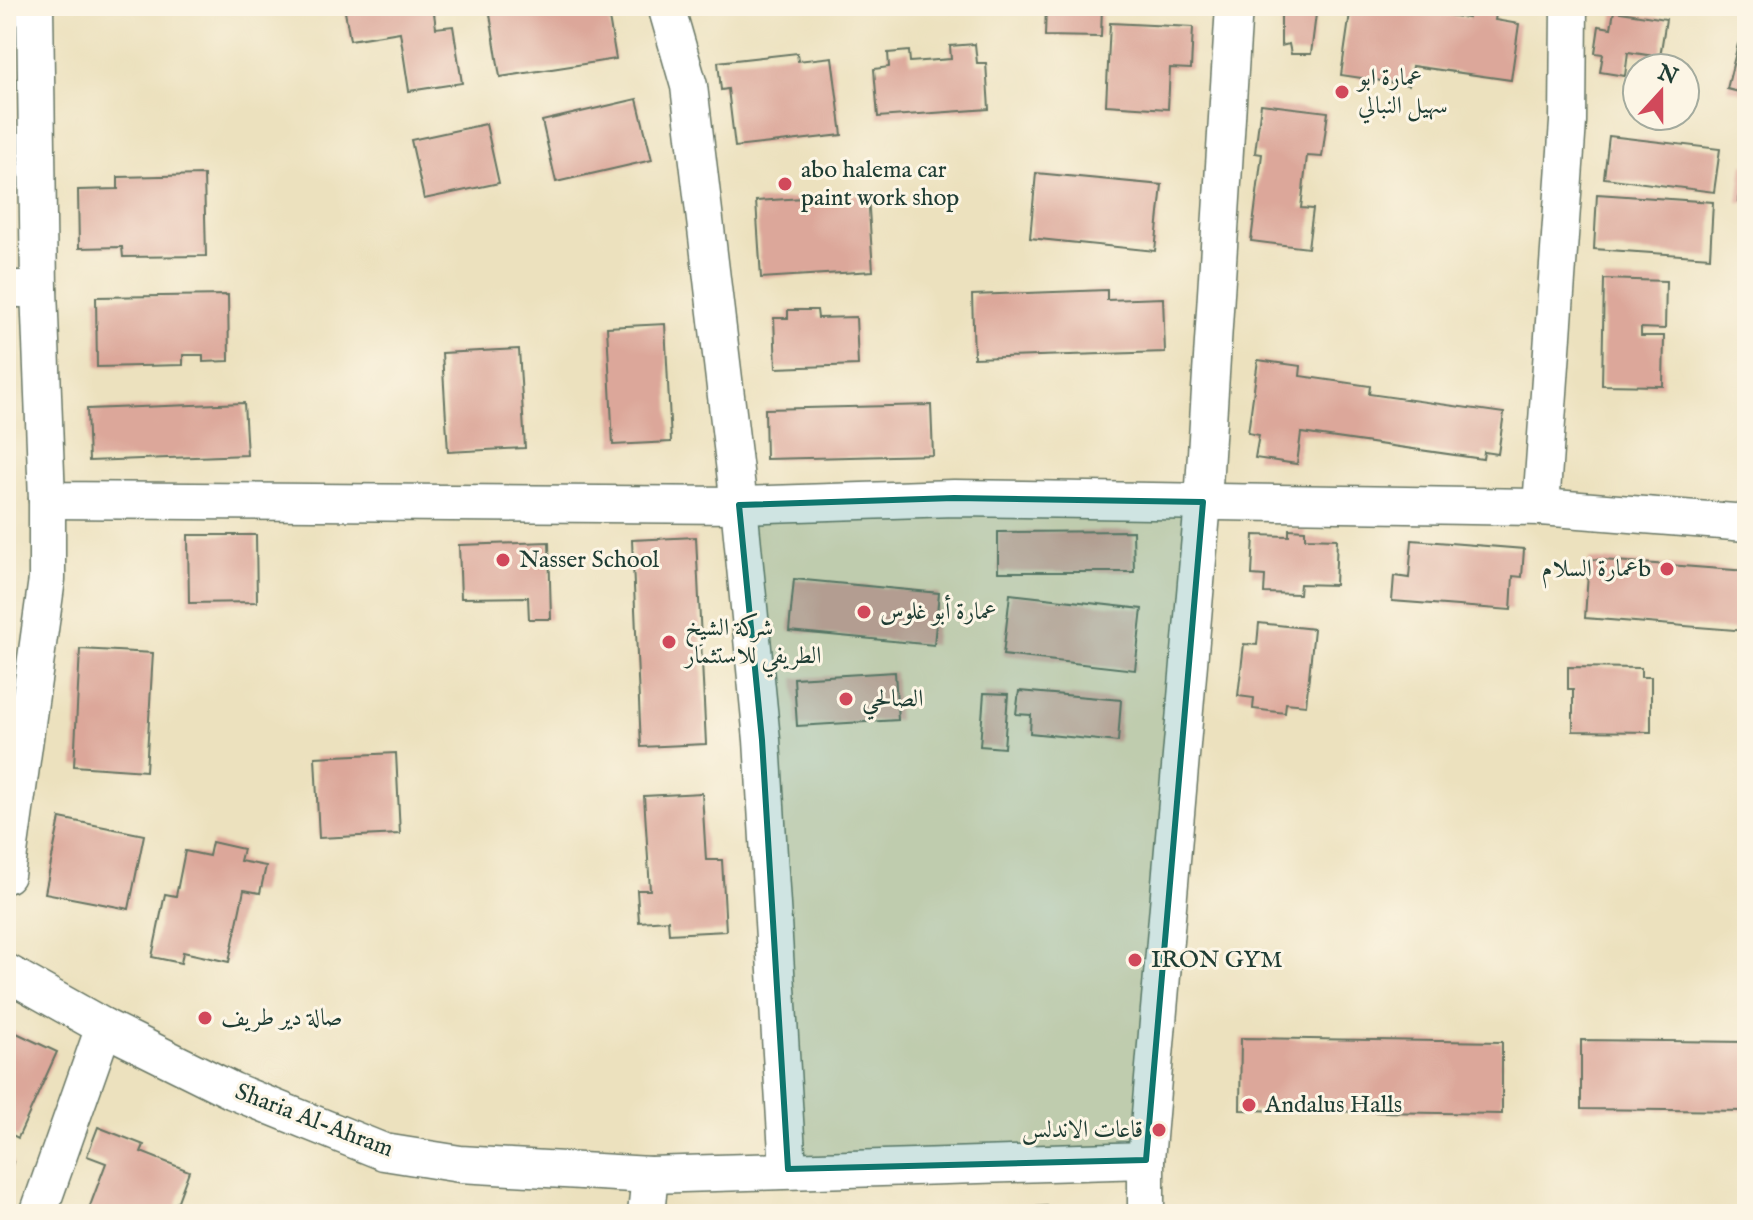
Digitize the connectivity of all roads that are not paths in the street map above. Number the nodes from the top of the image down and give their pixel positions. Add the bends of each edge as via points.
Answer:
1 (35, 6) edge
2 (666, 6) edge
3 (1234, 6) edge
4 (1569, 6) edge
5 (23, 289) edge
6 (47, 500) junction
7 (1203, 502) junction
8 (739, 505) junction
9 (1541, 507) junction
10 (1747, 523) edge
11 (6, 875) edge
12 (6, 972) edge
13 (104, 1027) junction
14 (1146, 1160) junction
15 (788, 1169) junction
16 (650, 1175) junction
17 (38, 1214) edge
18 (646, 1214) edge
19 (1146, 1214) edge

1 - 5 street
2 - 8 street via 689,86
3 - 7 street
4 - 9 street via 1568,122
5 - 6 street
6 - 8 street
6 - 11 street via 47,579
7 - 8 street via 954,498
7 - 9 street
7 - 14 street
8 - 15 street via 762,740
9 - 10 street
12 - 13 street, Sharia Al-Ahram
13 - 16 street, Sharia Al-Ahram via 233,1091 384,1152 460,1164
13 - 17 street
14 - 15 street, Sharia Al-Ahram
14 - 19 street
15 - 16 street, Sharia Al-Ahram
16 - 18 street

